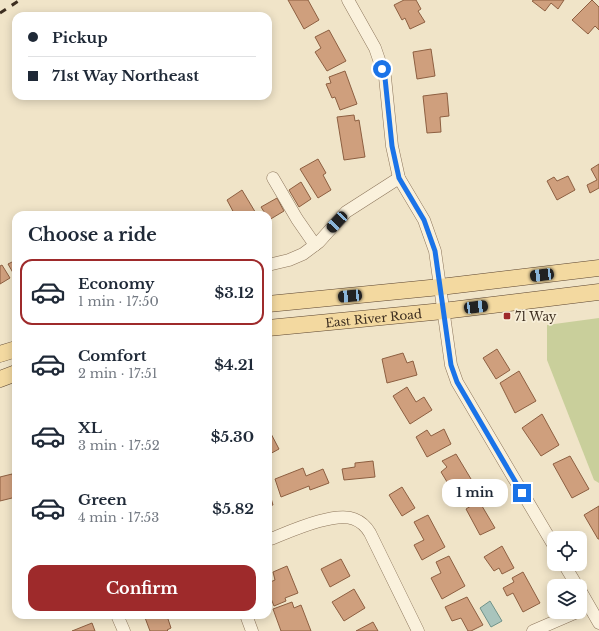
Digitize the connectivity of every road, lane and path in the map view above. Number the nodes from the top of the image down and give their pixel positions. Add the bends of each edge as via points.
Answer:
1 (348, 0) edge
2 (273, 178) dead end
3 (399, 178) junction
4 (315, 245) junction
5 (272, 264) edge
6 (599, 268) edge
7 (440, 287) junction
8 (599, 292) edge
9 (272, 304) edge
10 (443, 311) junction
11 (272, 328) edge
12 (12, 350) edge
13 (0, 354) edge
14 (12, 374) edge
15 (0, 379) edge
16 (547, 534) edge
17 (272, 539) edge
18 (587, 610) edge
19 (120, 619) edge
20 (248, 619) edge
21 (561, 619) edge
22 (599, 623) edge
23 (124, 631) edge
24 (252, 631) edge
25 (418, 631) edge
26 (533, 631) edge

1 - 3 street via 375,48 383,72 392,146
2 - 4 street
3 - 4 street via 346,212
3 - 7 street via 431,237
4 - 5 street via 289,260
6 - 7 main road, East River Road
7 - 9 main road, East River Road
7 - 10 street
8 - 10 main road, East River Road
10 - 11 main road, East River Road
10 - 16 street via 451,365 457,382
12 - 13 main road
14 - 15 main road
17 - 25 street via 329,518 353,518 364,524
18 - 22 street
19 - 23 street
20 - 24 street
21 - 26 street

